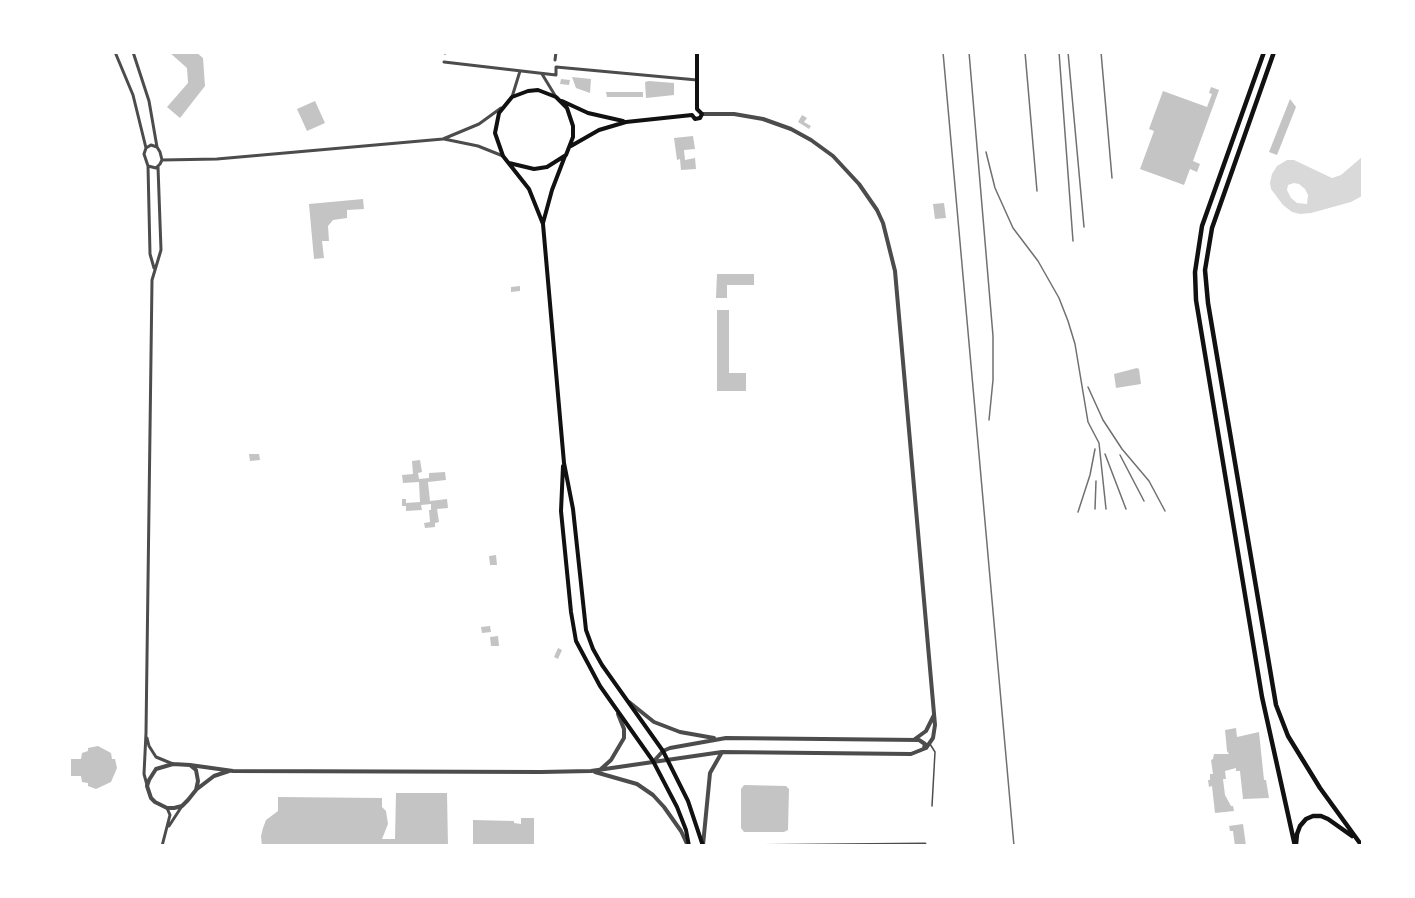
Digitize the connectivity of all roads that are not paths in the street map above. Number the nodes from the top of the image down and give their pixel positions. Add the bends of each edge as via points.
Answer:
1 (115, 52) edge
2 (133, 52) edge
3 (556, 52) edge
4 (697, 52) edge
5 (1264, 52) edge
6 (1274, 52) edge
7 (555, 60) dead end
8 (444, 62) dead end
9 (520, 71) junction
10 (542, 74) junction
11 (697, 80) junction
12 (512, 97) junction
13 (558, 98) junction
14 (504, 105) junction
15 (698, 109) junction
16 (702, 114) junction
17 (692, 115) junction
18 (626, 122) junction
19 (442, 139) junction
20 (157, 147) junction
21 (570, 147) junction
22 (146, 148) junction
23 (566, 155) junction
24 (503, 156) junction
25 (162, 160) junction
26 (509, 163) junction
27 (148, 166) junction
28 (158, 167) junction
29 (543, 224) junction
30 (154, 270) junction
31 (564, 463) junction
32 (625, 698) junction
33 (618, 713) junction
34 (934, 715) junction
35 (146, 733) junction
36 (718, 739) junction
37 (911, 739) junction
38 (930, 743) junction
39 (663, 751) junction
40 (722, 752) junction
41 (921, 752) junction
42 (668, 759) junction
43 (653, 761) junction
44 (173, 764) junction
45 (190, 765) junction
46 (600, 770) junction
47 (233, 771) junction
48 (591, 771) junction
49 (147, 786) junction
50 (196, 790) junction
51 (182, 806) junction
52 (932, 806) dead end
53 (167, 808) junction
54 (167, 830) junction
55 (925, 844) dead end
56 (1361, 845) edge
57 (162, 846) edge
58 (688, 846) edge
59 (703, 846) edge
60 (711, 846) edge
61 (1295, 846) edge

1 - 22 street via 133,95
2 - 20 street
3 - 7 street
4 - 11 main road
5 - 61 main road via 1202,226 1195,272 1196,300 1262,697
6 - 56 main road via 1212,228 1205,270 1208,303 1276,705 1320,788
8 - 9 street
9 - 10 street
9 - 12 street
10 - 11 street via 556,75 556,67
10 - 13 street
11 - 15 main road
12 - 13 main road via 538,90
12 - 14 main road
13 - 18 main road via 588,113
13 - 21 main road via 571,117
14 - 19 street via 479,124
14 - 24 main road via 495,133
15 - 16 main road
15 - 17 main road
16 - 17 main road via 698,119
16 - 34 street via 750,116 776,123 811,140 855,178 883,223 895,272
17 - 18 main road
18 - 21 main road via 599,130
19 - 24 street
19 - 25 street via 218,159
20 - 22 street
20 - 25 street
21 - 23 main road
22 - 27 street
23 - 26 main road via 547,167 534,169
23 - 29 main road
24 - 26 main road
25 - 28 street
26 - 29 main road via 529,189
27 - 28 street
27 - 30 street via 150,254
28 - 30 street via 161,250
29 - 31 main road
30 - 35 street
31 - 32 main road via 586,630 593,649
31 - 33 main road via 561,511 574,633 590,669
32 - 36 street via 654,722
32 - 39 main road
33 - 43 main road
33 - 46 street via 624,738
34 - 37 street via 926,731
34 - 38 street via 935,731
35 - 44 street via 156,757
35 - 49 street
36 - 37 street
36 - 39 street
37 - 41 street via 923,741
38 - 41 street
38 - 52 lane via 935,752
39 - 42 main road
39 - 43 street
40 - 41 street
40 - 42 street
40 - 59 street via 710,773
42 - 43 street
42 - 59 main road
43 - 46 street
43 - 58 main road via 677,807
44 - 45 street
44 - 49 street via 156,769
45 - 47 street
45 - 50 street via 198,776
46 - 48 street
47 - 48 street
47 - 50 street via 213,776
48 - 58 street via 637,784 653,795
49 - 53 street via 151,798
50 - 51 street
51 - 53 street
51 - 54 street
53 - 54 street
54 - 57 street
55 - 60 street
56 - 61 main road via 1336,823 1313,816 1300,826

